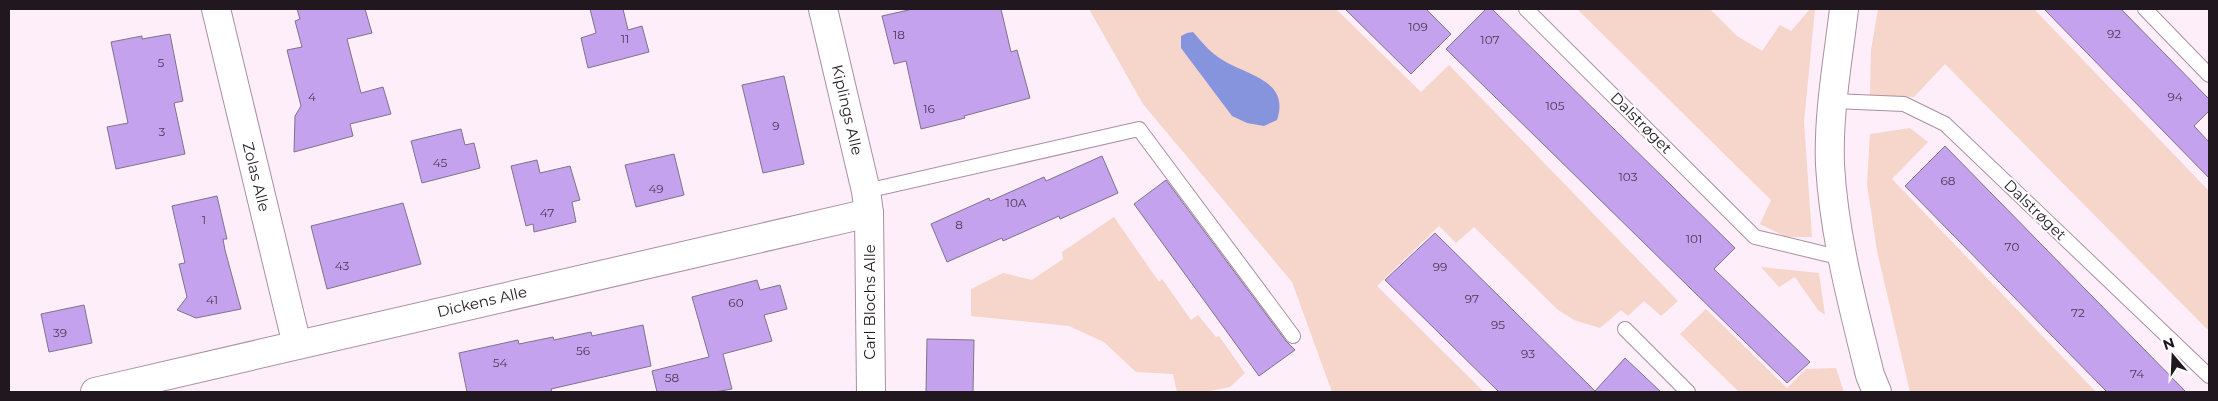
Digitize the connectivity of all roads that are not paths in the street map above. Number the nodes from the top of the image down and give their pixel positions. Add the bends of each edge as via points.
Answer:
1 (216, 9) edge
2 (823, 9) edge
3 (1526, 9) edge
4 (1844, 9) edge
5 (2146, 9) edge
6 (2209, 76) edge
7 (1833, 101) junction
8 (868, 202) junction
9 (1842, 258) junction
10 (1625, 329) dead end
11 (1293, 336) dead end
12 (297, 345) junction
13 (2209, 376) edge
14 (95, 392) edge
15 (870, 392) edge
16 (1688, 392) edge
17 (1876, 392) edge

1 - 12 street, Zolas Alle
2 - 8 street, Kiplings Alle
3 - 9 lane, Dalstrøget via 1755,237
4 - 7 street
5 - 6 lane
7 - 9 street via 1830,164
7 - 13 lane, Dalstrøget via 1904,104 1945,124
8 - 11 lane via 1139,129
8 - 12 street, Dickens Alle
8 - 15 street, Carl Blochs Alle
9 - 17 street
10 - 16 lane
12 - 14 street, Dickens Alle

